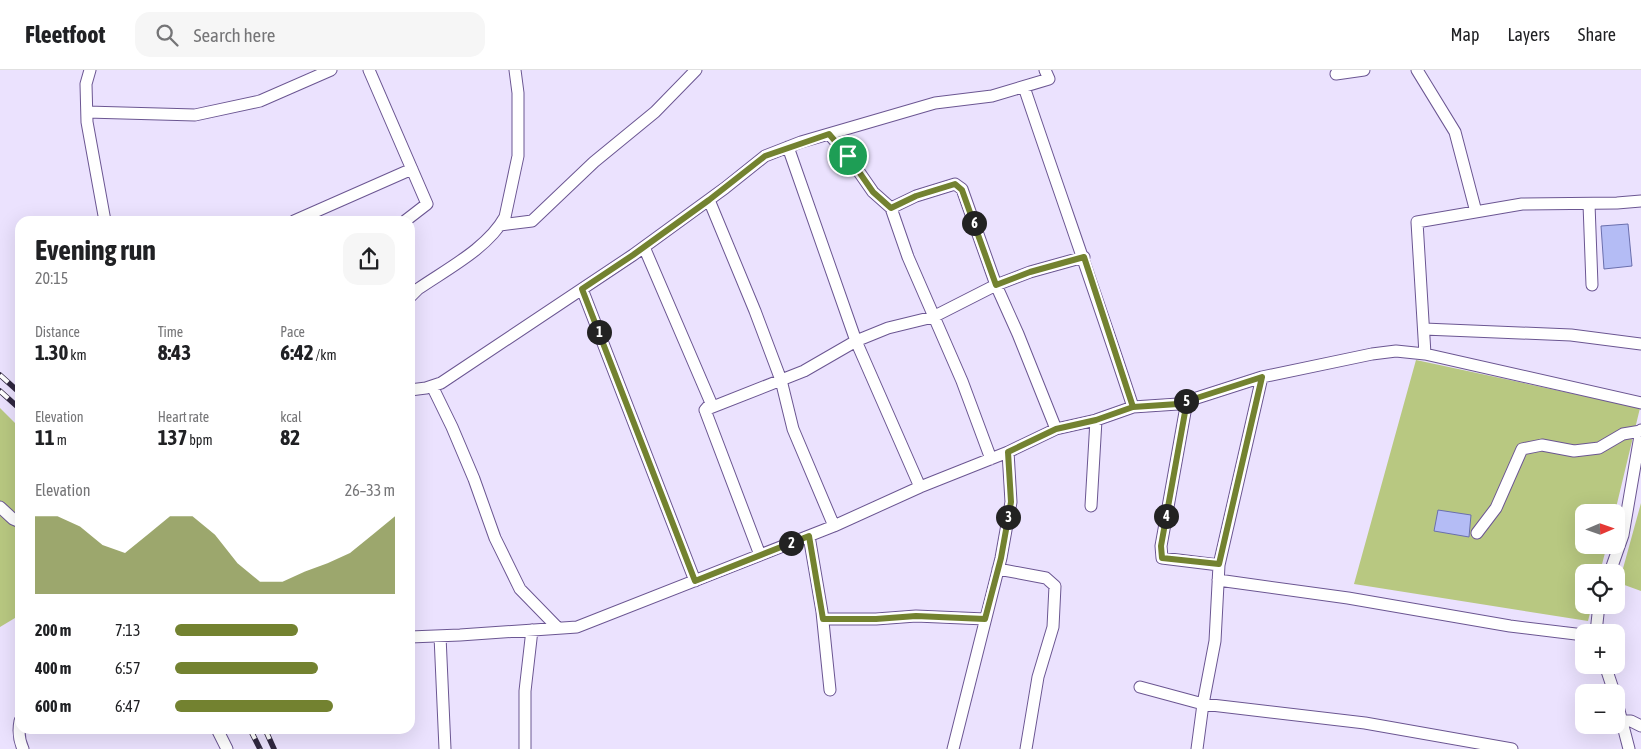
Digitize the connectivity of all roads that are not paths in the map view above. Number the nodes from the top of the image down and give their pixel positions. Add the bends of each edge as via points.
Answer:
1 (90, 70) edge
2 (331, 70) edge
3 (369, 70) edge
4 (515, 70) edge
5 (696, 70) edge
6 (1045, 70) edge
7 (1364, 70) edge
8 (1417, 70) edge
9 (1336, 74) dead end
10 (1024, 87) junction
11 (87, 112) junction
12 (829, 134) junction
13 (788, 147) junction
14 (412, 169) junction
15 (709, 200) junction
16 (1641, 201) edge
17 (1589, 204) junction
18 (891, 208) junction
19 (1476, 212) junction
20 (104, 216) edge
21 (305, 216) edge
22 (411, 216) edge
23 (500, 225) junction
24 (644, 247) junction
25 (1084, 257) junction
26 (996, 285) junction
27 (1592, 285) dead end
28 (582, 289) junction
29 (415, 292) edge
30 (933, 316) junction
31 (1424, 329) junction
32 (856, 341) junction
33 (1641, 344) edge
34 (1425, 354) junction
35 (1262, 377) junction
36 (782, 380) junction
37 (432, 386) junction
38 (415, 389) edge
39 (1187, 401) junction
40 (1641, 403) edge
41 (1133, 407) junction
42 (705, 410) junction
43 (1096, 420) junction
44 (1056, 429) junction
45 (1641, 431) edge
46 (1008, 452) junction
47 (991, 459) junction
48 (920, 487) junction
49 (1091, 506) dead end
50 (0, 507) edge
51 (15, 519) edge
52 (834, 526) junction
53 (1477, 532) dead end
54 (809, 536) junction
55 (760, 555) junction
56 (1219, 564) junction
57 (1613, 564) edge
58 (998, 569) junction
59 (1218, 580) junction
60 (695, 581) junction
61 (823, 619) junction
62 (985, 619) junction
63 (558, 628) junction
64 (532, 630) junction
65 (1575, 634) edge
66 (440, 636) junction
67 (415, 637) edge
68 (1140, 687) dead end
69 (830, 690) dead end
70 (1203, 704) junction
71 (1625, 721) edge
72 (1641, 726) edge
73 (1625, 733) edge
74 (19, 734) edge
75 (220, 734) edge
76 (23, 749) edge
77 (227, 749) edge
78 (445, 749) edge
79 (526, 749) edge
80 (953, 749) edge
81 (1026, 749) edge
82 (1197, 749) edge
83 (1512, 749) edge
84 (1629, 749) edge

1 - 11 street via 86,84
2 - 11 street via 260,101 195,115
3 - 14 street
4 - 23 street via 518,156 505,217
5 - 23 street via 532,221
6 - 10 street via 1049,79
7 - 9 street
8 - 19 street via 1455,132
10 - 12 street via 992,96 934,103
10 - 25 street
11 - 20 street
12 - 13 street
12 - 18 street via 873,192
13 - 15 street via 765,156
13 - 32 street
14 - 21 street
14 - 22 street via 427,204
15 - 24 street
15 - 36 street
16 - 17 street
17 - 19 street via 1522,204
17 - 27 street
18 - 26 street via 955,184 962,190
18 - 30 street
19 - 31 street via 1417,222
23 - 29 street via 482,244
24 - 28 street
24 - 42 street via 711,403
25 - 26 street
25 - 41 street
26 - 30 street
26 - 44 street
28 - 37 street
28 - 60 street
30 - 32 street
30 - 47 street
31 - 33 street via 1571,335
31 - 34 street
32 - 36 street
32 - 48 street
34 - 35 street via 1396,351 1372,354
34 - 40 street
35 - 39 street
35 - 56 street
36 - 42 street
36 - 52 street via 794,428
37 - 38 street
37 - 63 street via 467,462 495,538 520,588
39 - 41 street
39 - 56 street via 1161,546 1162,558
41 - 43 street
42 - 55 street
43 - 44 street
43 - 49 street
44 - 46 street
45 - 53 street via 1623,434 1599,448 1574,451 1542,445 1522,448 1496,508
45 - 57 street via 1623,535
46 - 47 street
46 - 58 street via 1011,502
47 - 48 street
48 - 52 street
50 - 51 street
52 - 54 street
54 - 55 street
54 - 61 street
55 - 60 street
56 - 59 street
58 - 62 street
58 - 81 street via 1046,578 1055,586 1053,627 1038,677
59 - 65 street
59 - 70 street via 1215,641
60 - 63 street via 577,627
61 - 62 street via 916,616
61 - 69 street
62 - 80 street
63 - 64 street
64 - 66 street
64 - 79 street via 525,692
66 - 67 street
66 - 78 street
68 - 70 street
70 - 82 street
70 - 83 street via 1365,724
71 - 72 street
73 - 84 street
74 - 76 street
75 - 77 street

